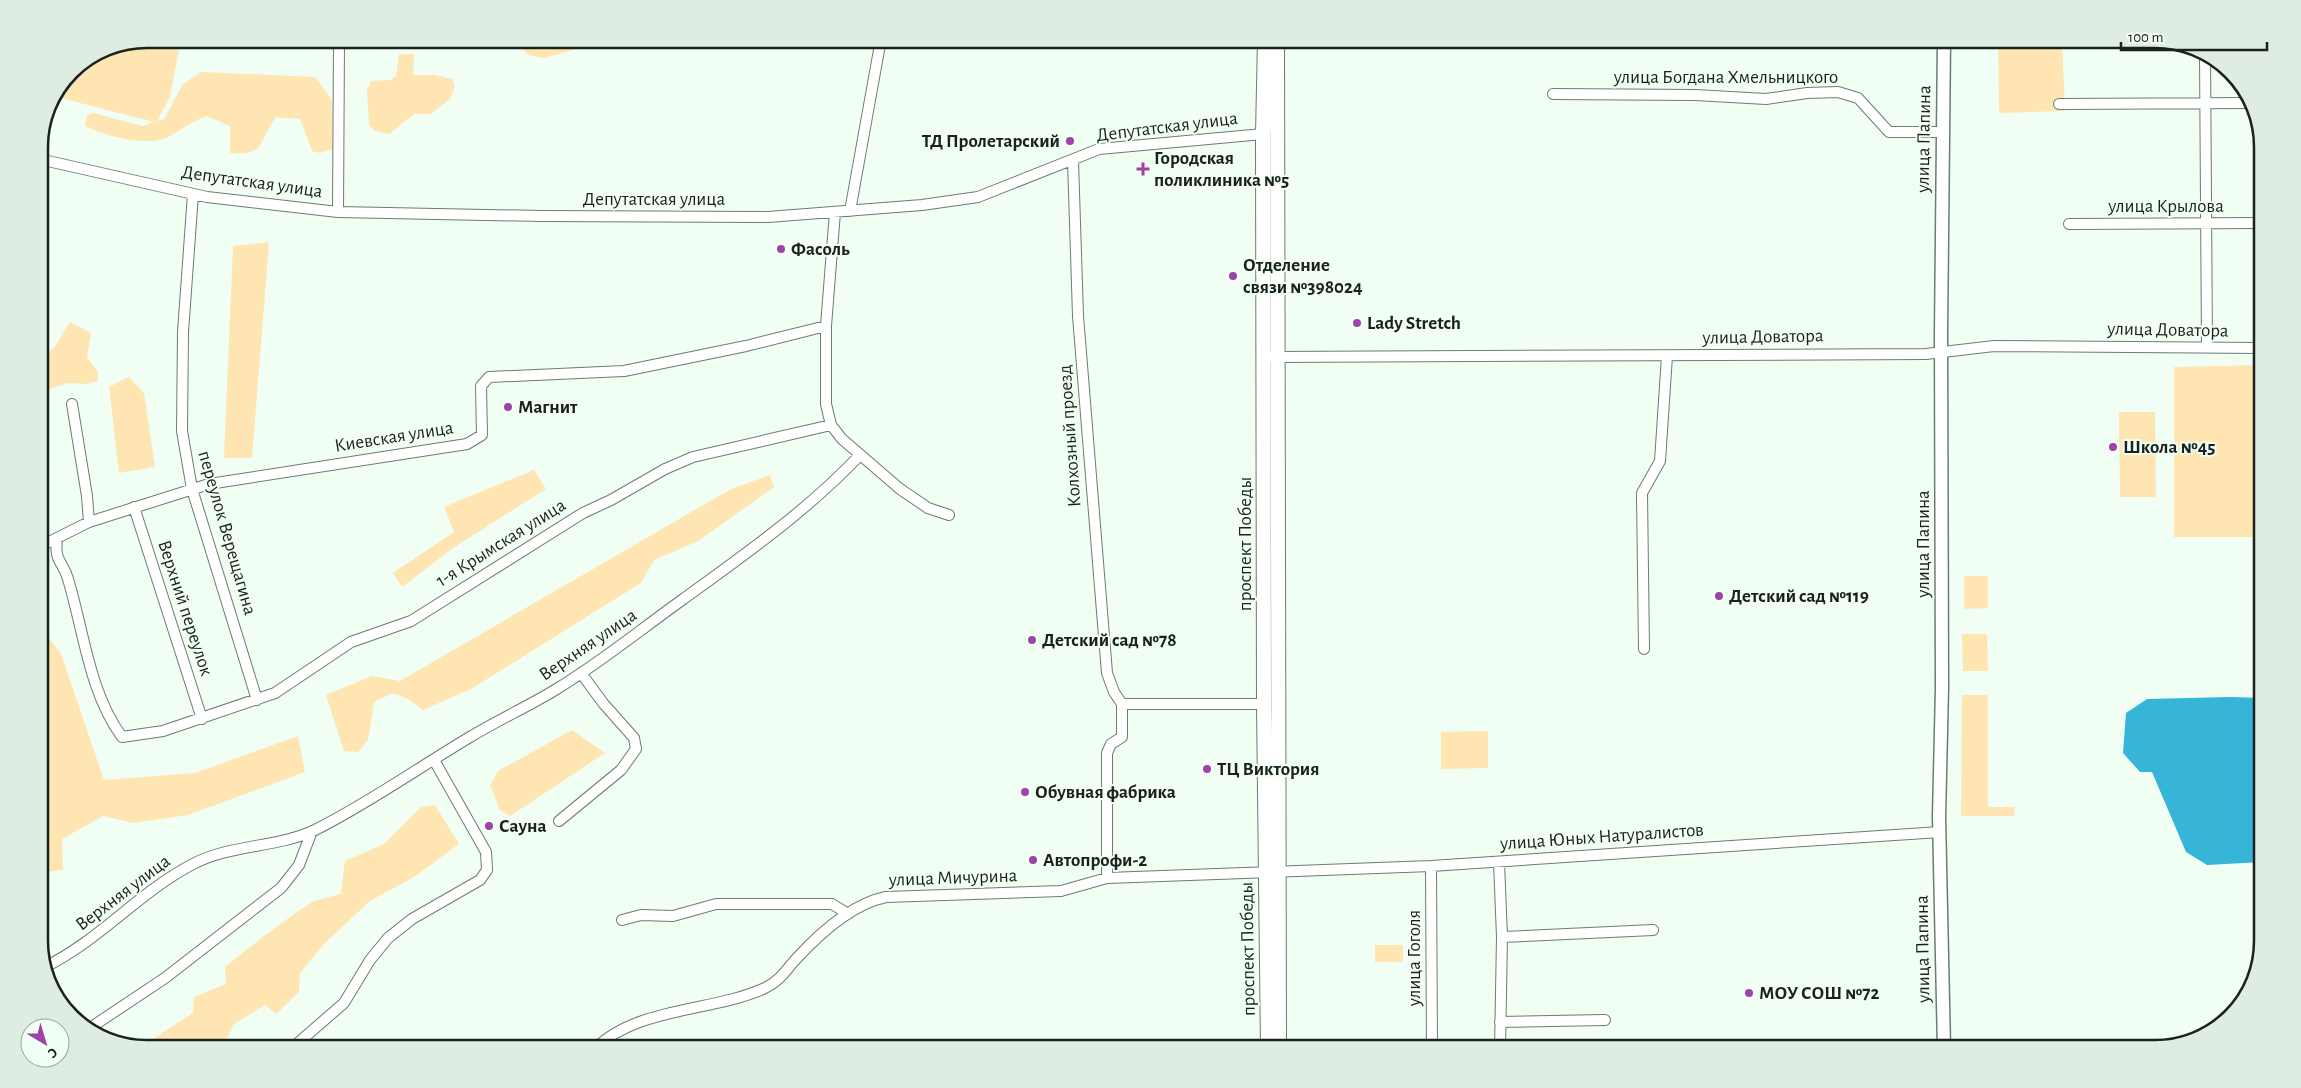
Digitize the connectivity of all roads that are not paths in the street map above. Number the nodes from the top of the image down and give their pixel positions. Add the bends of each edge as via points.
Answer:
1 (339, 48) edge
2 (879, 48) edge
3 (1265, 48) edge
4 (1277, 48) edge
5 (1944, 48) edge
6 (2205, 62) edge
7 (1553, 94) dead end
8 (2243, 103) edge
9 (2059, 104) dead end
10 (2205, 104) junction
11 (1943, 132) junction
12 (1263, 134) junction
13 (48, 161) edge
14 (1073, 161) junction
15 (193, 194) junction
16 (850, 211) junction
17 (338, 212) junction
18 (836, 212) junction
19 (2253, 223) edge
20 (2069, 224) dead end
21 (2206, 224) junction
22 (826, 326) junction
23 (2207, 348) junction
24 (2253, 348) edge
25 (1941, 353) junction
26 (1667, 356) junction
27 (1264, 357) junction
28 (1278, 357) junction
29 (72, 404) dead end
30 (831, 425) junction
31 (860, 455) junction
32 (192, 489) junction
33 (134, 507) junction
34 (949, 515) dead end
35 (89, 522) junction
36 (57, 540) junction
37 (48, 544) edge
38 (1644, 649) dead end
39 (581, 674) junction
40 (257, 700) junction
41 (1122, 704) junction
42 (1264, 704) junction
43 (202, 719) junction
44 (434, 760) junction
45 (560, 821) dead end
46 (312, 831) junction
47 (1940, 832) junction
48 (1499, 862) junction
49 (1431, 866) junction
50 (1272, 873) junction
51 (1107, 878) junction
52 (848, 914) junction
53 (622, 920) dead end
54 (1653, 930) dead end
55 (1502, 937) junction
56 (50, 964) edge
57 (1605, 1020) dead end
58 (1500, 1022) junction
59 (94, 1025) edge
60 (301, 1040) edge
61 (605, 1040) edge
62 (1268, 1040) edge
63 (1279, 1040) edge
64 (1432, 1040) edge
65 (1500, 1040) edge
66 (1944, 1040) edge

1 - 17 street
2 - 16 street
3 - 12 main road, проспект Победы
4 - 28 main road, проспект Победы
5 - 11 street, улица Папина
6 - 10 street
7 - 11 street, улица Богдана Хмельницкого via 1695,94 1766,98 1838,92 1858,98 1889,132
8 - 10 street
9 - 10 street
10 - 21 street
11 - 25 street, улица Папина
12 - 14 street, Депутатская улица via 1099,149
12 - 27 main road, проспект Победы
13 - 15 street, Депутатская улица
14 - 16 street, Депутатская улица via 978,197
14 - 41 street, Колхозный проезд via 1078,316 1107,673
15 - 17 street, Депутатская улица
15 - 32 street, переулок Верещагина via 183,332 182,431
16 - 18 street, Депутатская улица
17 - 18 street, Депутатская улица via 768,217
18 - 22 street
19 - 21 street, улица Крылова
20 - 21 street, улица Крылова
21 - 23 street
22 - 30 street via 826,404
22 - 32 street, Киевская улица via 624,371 489,377 480,386 482,435 467,444
23 - 24 street, улица Доватора
23 - 25 street, улица Доватора via 1994,346
25 - 26 street, улица Доватора
25 - 47 street, улица Папина
26 - 28 street, улица Доватора
26 - 38 street via 1660,461 1642,493
27 - 28 street, улица Доватора
27 - 42 main road, проспект Победы
28 - 50 main road, проспект Победы
29 - 35 street
30 - 31 street
30 - 40 street, 1-я Крымская улица via 693,457 665,468 583,513 411,621 351,642 275,693
31 - 34 street via 907,494 928,508
31 - 39 street, Верхняя улица via 838,478 760,543
32 - 33 street, Киевская улица
32 - 40 street, переулок Верещагина
33 - 35 street, Киевская улица
33 - 43 street, Верхний переулок
35 - 36 street, Киевская улица
36 - 37 street, Киевская улица
36 - 43 street, 1-я Крымская улица via 55,554 67,576 99,695 122,737 163,731
39 - 44 street, Верхняя улица
39 - 45 street via 634,738 636,750 621,770
40 - 43 street, 1-я Крымская улица
41 - 42 street
41 - 51 street, Колхозный проезд via 1122,737 1111,744 1107,753
42 - 50 main road, проспект Победы
44 - 46 street, Верхняя улица
44 - 60 street via 486,852 487,870 480,880 388,938 370,960 344,1003
46 - 56 street, Верхняя улица via 222,853 195,863 171,876 72,952
46 - 59 street via 299,865 281,888 166,978
47 - 48 street, улица Юных Натуралистов
47 - 66 street, улица Папина
48 - 49 street, улица Юных Натуралистов
48 - 55 street
49 - 50 street, улица Юных Натуралистов
49 - 64 street, улица Гоголя
50 - 51 street, улица Мичурина
50 - 62 main road, проспект Победы
50 - 63 main road, проспект Победы
51 - 52 street, улица Мичурина via 1060,891 886,897
52 - 53 street via 832,904 716,904 673,916 641,915
52 - 61 street, улица Мичурина via 808,946 770,985 741,996 627,1026
54 - 55 street
55 - 58 street
57 - 58 street
58 - 65 street

